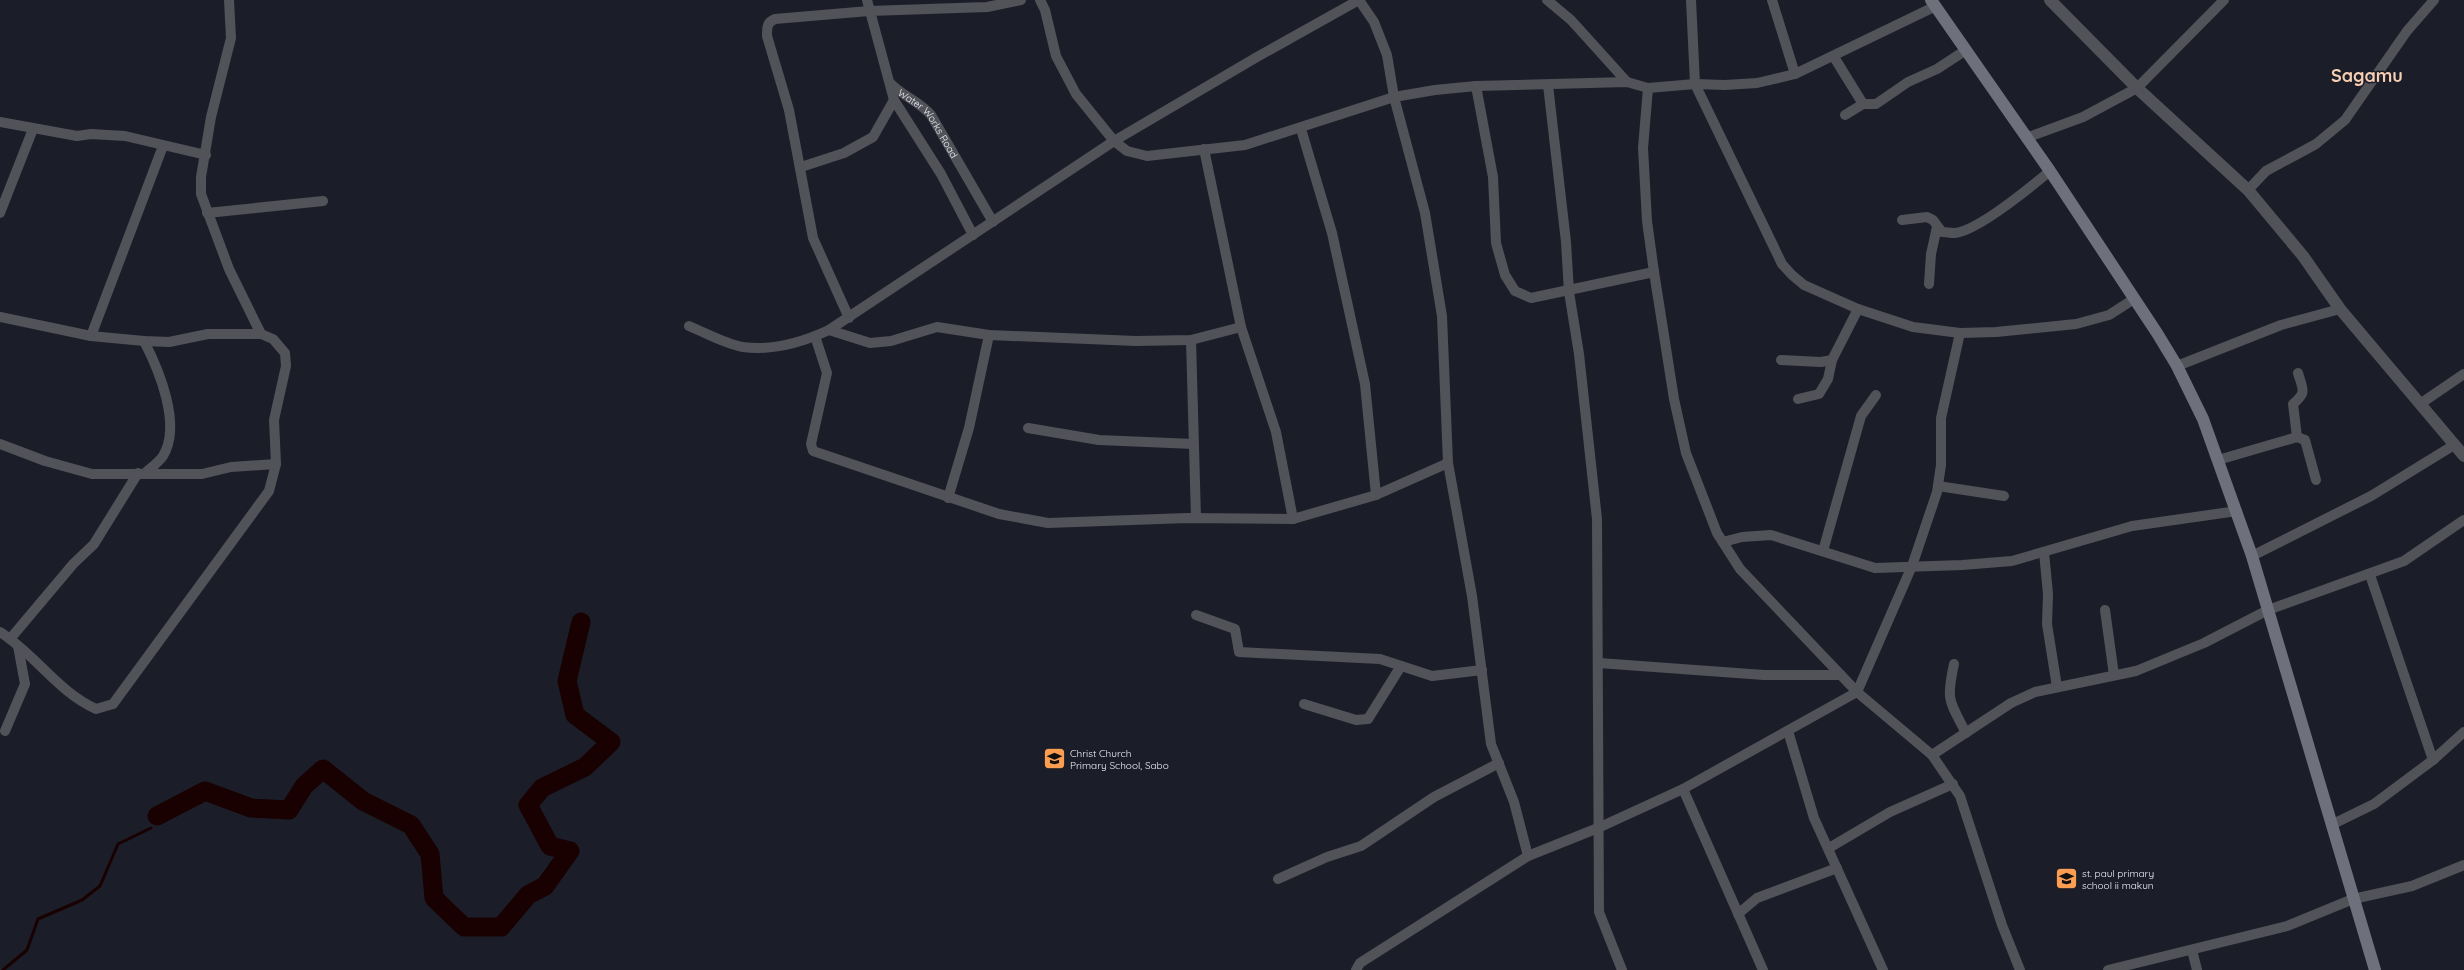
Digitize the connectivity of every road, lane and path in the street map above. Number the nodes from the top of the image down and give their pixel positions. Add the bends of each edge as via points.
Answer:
1 (229, 0) edge
2 (866, 0) edge
3 (1021, 0) edge
4 (1040, 0) edge
5 (1547, 0) edge
6 (1691, 0) edge
7 (1772, 0) edge
8 (2050, 0) edge
9 (2224, 0) edge
10 (2434, 0) edge
11 (1933, 3) edge
12 (869, 11) junction
13 (1966, 50) junction
14 (1834, 57) junction
15 (1795, 74) junction
16 (889, 82) junction
17 (1627, 82) junction
18 (1695, 84) junction
19 (1548, 85) junction
20 (1476, 86) junction
21 (1648, 88) junction
22 (2137, 88) junction
23 (1394, 97) junction
24 (894, 100) junction
25 (1863, 104) junction
26 (1845, 115) dead end
27 (0, 122) edge
28 (33, 129) junction
29 (1301, 129) junction
30 (2026, 138) junction
31 (1114, 141) junction
32 (163, 146) junction
33 (1204, 149) junction
34 (206, 155) junction
35 (801, 167) junction
36 (2050, 171) junction
37 (2248, 190) junction
38 (323, 201) dead end
39 (0, 213) edge
40 (207, 213) junction
41 (1902, 220) dead end
42 (992, 222) junction
43 (1937, 227) junction
44 (973, 234) junction
45 (1654, 272) junction
46 (1929, 284) dead end
47 (1569, 292) junction
48 (2134, 300) junction
49 (1858, 309) junction
50 (2340, 309) junction
51 (0, 317) edge
52 (849, 318) junction
53 (689, 326) dead end
54 (1241, 327) junction
55 (829, 330) junction
56 (1960, 333) junction
57 (261, 334) junction
58 (989, 335) junction
59 (91, 336) junction
60 (815, 336) junction
61 (1191, 340) junction
62 (144, 341) junction
63 (1781, 360) dead end
64 (1832, 360) junction
65 (2176, 366) junction
66 (2298, 373) dead end
67 (2464, 374) edge
68 (1876, 394) dead end
69 (1798, 399) dead end
70 (2420, 404) junction
71 (1028, 428) dead end
72 (2297, 437) junction
73 (0, 444) edge
74 (1194, 444) junction
75 (2454, 445) junction
76 (2464, 456) edge
77 (2218, 460) junction
78 (1448, 462) junction
79 (276, 464) junction
80 (142, 473) junction
81 (2316, 480) dead end
82 (1938, 486) junction
83 (1376, 495) junction
84 (2004, 496) dead end
85 (948, 498) junction
86 (2236, 511) junction
87 (1196, 518) junction
88 (1293, 519) junction
89 (2464, 520) edge
90 (1723, 542) junction
91 (1823, 551) junction
92 (2044, 552) junction
93 (2252, 556) junction
94 (1912, 566) junction
95 (2370, 575) junction
96 (2105, 610) dead end
97 (2268, 610) junction
98 (1196, 615) dead end
99 (0, 632) edge
100 (10, 639) junction
101 (18, 646) junction
102 (1599, 663) junction
103 (1954, 664) dead end
104 (1401, 666) junction
105 (1482, 670) junction
106 (1840, 675) junction
107 (2114, 675) junction
108 (2057, 687) junction
109 (1857, 692) junction
110 (1304, 704) dead end
111 (5, 731) dead end
112 (1788, 731) junction
113 (2464, 732) edge
114 (1966, 733) junction
115 (1932, 755) junction
116 (2433, 760) junction
117 (1499, 763) junction
118 (1953, 784) junction
119 (1683, 789) junction
120 (2331, 825) junction
121 (1598, 828) junction
122 (1829, 848) junction
123 (1528, 856) junction
124 (2464, 865) edge
125 (1837, 868) junction
126 (1278, 880) dead end
127 (2353, 899) junction
128 (1738, 914) junction
129 (2192, 950) junction
130 (1356, 970) edge
131 (1622, 970) edge
132 (1763, 970) edge
133 (1884, 970) edge
134 (2020, 970) edge
135 (2108, 970) edge
136 (2197, 970) edge
137 (2374, 970) edge

1 - 34 street via 231,38 211,117
2 - 12 street, Water Works Road
3 - 12 street via 987,7
4 - 31 street via 1045,10 1056,56 1076,94
5 - 17 street via 1582,31
6 - 18 street
7 - 15 street
8 - 22 street
9 - 22 street
10 - 37 street via 2407,31 2345,120 2316,144 2266,171
11 - 13 main road
11 - 14 street
12 - 16 street, Water Works Road
12 - 35 street via 775,19 770,21 767,27 766,36 789,110
13 - 25 street via 1937,69 1908,82 1876,104
13 - 30 main road
14 - 15 street
14 - 25 street
15 - 18 street via 1757,83
16 - 24 street
16 - 42 street, Water Works Road via 901,94 926,109 931,115
17 - 19 street
17 - 21 street
18 - 21 street
18 - 49 street via 1782,264 1804,285
19 - 20 street
19 - 47 street via 1566,242
20 - 23 street
20 - 47 street via 1493,177 1496,243 1506,275 1514,291 1531,298
21 - 45 street via 1643,148 1647,221
22 - 30 street via 2083,117
22 - 37 street
23 - 29 street
23 - 31 street via 1385,49 1374,22 1359,0
23 - 78 street via 1425,213 1442,316
24 - 35 street via 873,137 844,153
24 - 44 street via 940,174
25 - 26 street
27 - 28 street
28 - 32 street via 77,136 125,136
28 - 39 street
29 - 33 street via 1245,145
29 - 83 street via 1332,233 1365,384
30 - 36 main road
31 - 33 street via 1127,151 1147,156
31 - 42 street
32 - 34 street
32 - 59 street
33 - 54 street
34 - 40 street via 201,176 201,194
35 - 52 street via 813,238
36 - 43 street via 2012,202 1967,229 1955,233 1942,232
36 - 48 main road
37 - 50 street via 2303,256
38 - 40 street
40 - 57 street via 229,268
41 - 43 street via 1927,217 1933,220
42 - 44 street
43 - 46 street via 1931,254
44 - 52 street
45 - 47 street
45 - 90 street via 1674,399 1686,452 1702,498
47 - 102 street via 1579,354 1597,519
48 - 56 street via 2109,315 2076,324
48 - 65 main road
49 - 56 street via 1913,327
49 - 64 street
50 - 65 street via 2281,325
50 - 70 street
51 - 59 street
52 - 55 street
53 - 60 street via 742,347 769,348
54 - 61 street
54 - 88 street via 1276,432
55 - 58 street via 870,343 891,341 938,327
55 - 60 street
56 - 82 street via 1942,418
57 - 62 street via 208,334 169,342
57 - 79 street via 273,339 285,353 286,366 274,420
58 - 61 street via 1112,341
58 - 85 street via 969,428
59 - 62 street
60 - 85 street via 827,373 811,444 813,451
61 - 74 street
62 - 80 street via 162,382 171,425 169,444 163,457
63 - 64 street
64 - 69 street via 1828,379 1819,394
65 - 77 main road via 2203,419
66 - 72 street via 2304,392 2292,404
67 - 70 street
68 - 91 street via 1861,416
70 - 75 street
71 - 74 street via 1099,440
72 - 77 street
72 - 81 street via 2305,440
73 - 80 street via 81,472
74 - 87 street
75 - 76 street
75 - 93 street via 2371,496
77 - 86 main road
78 - 83 street
78 - 105 street via 1472,596
79 - 80 street via 231,468 202,474
79 - 101 street via 269,491 113,704 96,709 85,704 58,684
80 - 100 street via 94,544 74,563
82 - 84 street
82 - 94 street
83 - 88 street
85 - 87 street via 999,514 1048,523
86 - 92 street via 2132,526
86 - 93 main road
87 - 88 street
89 - 95 street via 2404,561
90 - 91 street via 1742,537 1771,535
90 - 106 street via 1740,569
91 - 94 street via 1875,568 1894,569
92 - 94 street via 2012,561
92 - 108 street via 2048,594 2047,624
93 - 97 main road
94 - 109 street
95 - 97 street
95 - 116 street
96 - 107 street
97 - 107 street via 2204,643 2136,671
97 - 120 main road
98 - 104 street via 1235,629 1239,652 1380,659
99 - 100 street
100 - 101 street
101 - 111 street via 25,684
102 - 106 street via 1764,675
102 - 121 street
103 - 114 street via 1948,692 1950,703
104 - 105 street via 1432,676
104 - 110 street via 1368,719 1356,720
105 - 117 street via 1491,744
106 - 109 street
107 - 108 street
108 - 114 street via 2035,692 2011,703
109 - 112 street
109 - 115 street
112 - 119 street
112 - 122 street via 1814,818
113 - 116 street
114 - 115 street
115 - 118 street
116 - 120 street via 2374,804
117 - 123 street via 1514,802
117 - 126 street via 1434,797 1361,846 1327,857
118 - 122 street via 1890,812
118 - 134 street via 1960,796 2002,925
119 - 121 street
119 - 128 street
120 - 127 main road
121 - 123 street
121 - 131 street via 1599,912
122 - 125 street
123 - 130 street via 1360,963
124 - 127 street via 2412,886
125 - 128 street via 1757,898
125 - 133 street
127 - 129 street via 2287,926
127 - 137 main road
128 - 132 street
129 - 135 street
129 - 136 street

